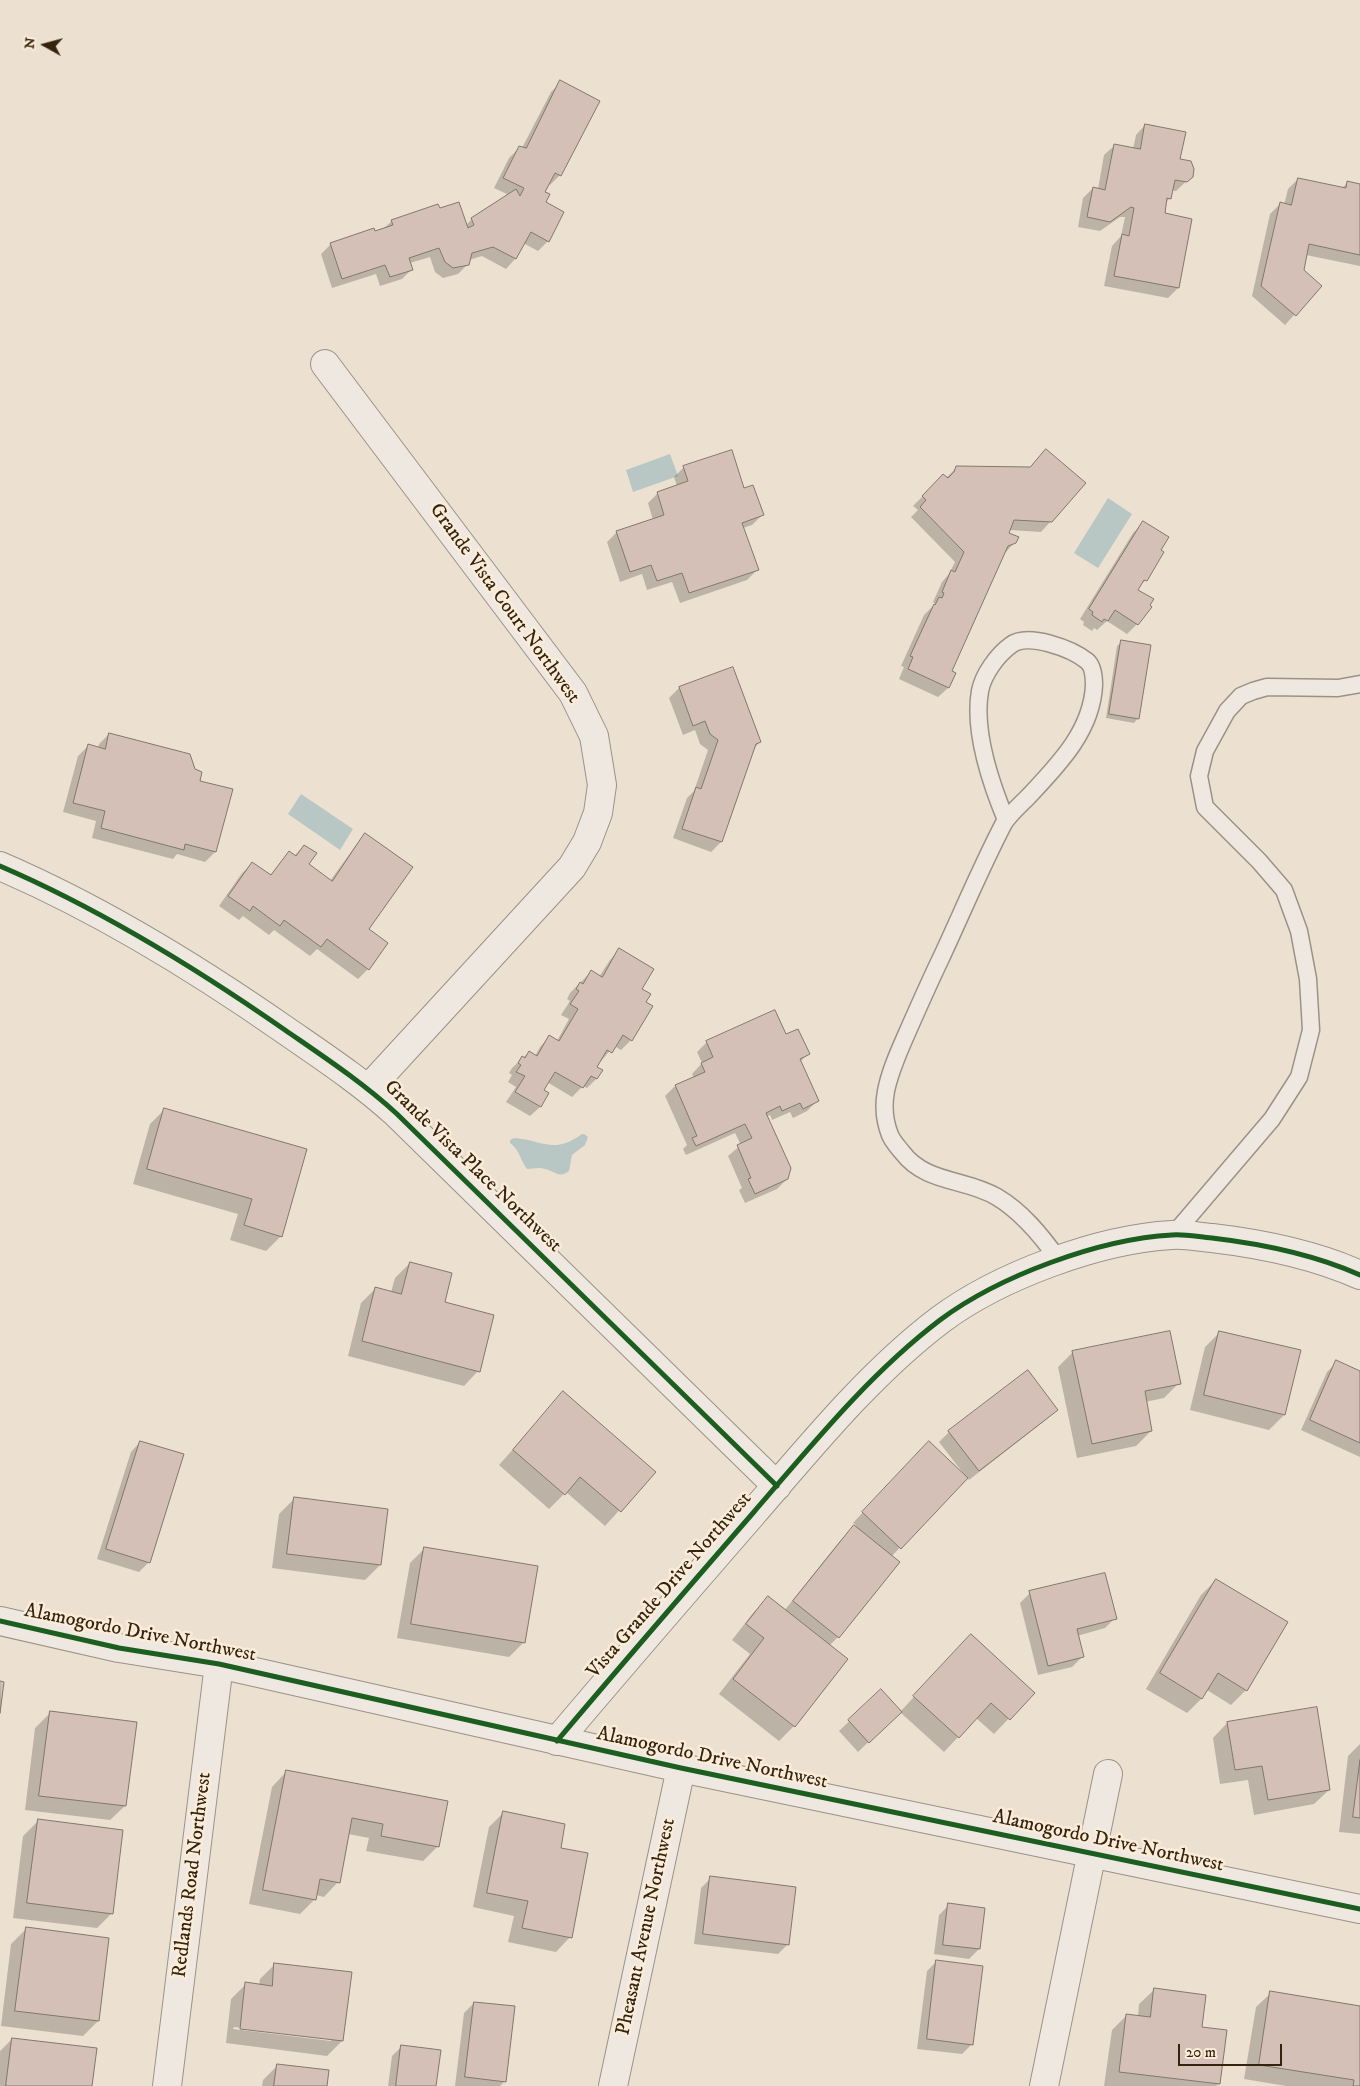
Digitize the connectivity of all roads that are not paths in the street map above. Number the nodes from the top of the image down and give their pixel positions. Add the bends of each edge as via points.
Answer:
1 (325, 364) dead end
2 (1360, 684) edge
3 (1006, 820) junction
4 (0, 866) edge
5 (368, 1088) junction
6 (1174, 1234) junction
7 (1058, 1259) junction
8 (1360, 1275) edge
9 (776, 1486) junction
10 (0, 1621) edge
11 (219, 1664) junction
12 (557, 1740) junction
13 (681, 1768) junction
14 (1108, 1774) dead end
15 (1092, 1854) junction
16 (1360, 1909) edge
17 (167, 2086) edge
18 (613, 2086) edge
19 (1044, 2086) edge

1 - 5 street, Grande Vista Court Northwest via 573,693 594,736 602,785 598,812 587,842 572,867
2 - 6 lane via 1338,688 1267,687 1253,691 1242,696 1228,711 1205,752 1199,776 1205,807 1284,890 1299,931 1308,979 1311,1030 1298,1077 1272,1119
3 - 3 lane via 1058,765 1088,717 1094,684 1090,664 1055,644 1013,643 998,657 980,689 982,743 995,794
3 - 7 lane via 896,1059 886,1090 883,1114 891,1138 908,1161 940,1179 982,1190 998,1198 1031,1224
4 - 5 street, Grande Vista Place Northwest via 90,910 226,989
5 - 9 street, Grande Vista Place Northwest
6 - 7 street, Vista Grande Drive Northwest via 1148,1237
6 - 8 street, Vista Grande Drive Northwest via 1292,1251
7 - 9 street, Vista Grande Drive Northwest via 1019,1275 942,1318 864,1389
9 - 12 street, Vista Grande Drive Northwest
10 - 11 street, Alamogordo Drive Northwest via 119,1648
11 - 12 street, Alamogordo Drive Northwest
11 - 17 street, Redlands Road Northwest
12 - 13 street, Alamogordo Drive Northwest
13 - 15 street, Alamogordo Drive Northwest
13 - 18 street, Pheasant Avenue Northwest
14 - 15 street
15 - 16 street, Alamogordo Drive Northwest
15 - 19 street

